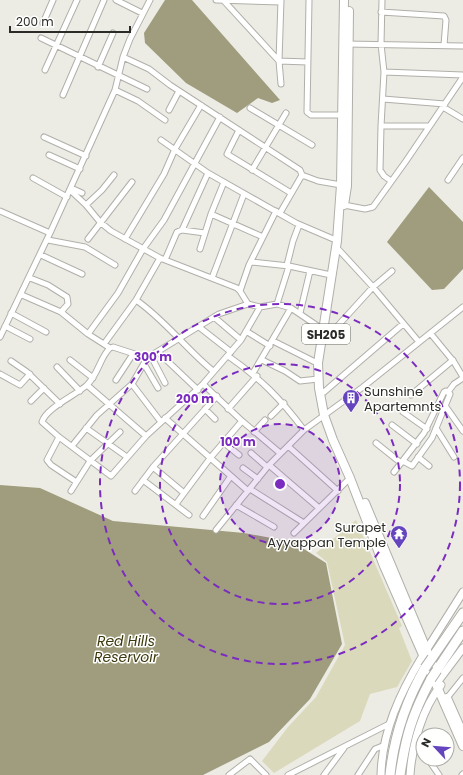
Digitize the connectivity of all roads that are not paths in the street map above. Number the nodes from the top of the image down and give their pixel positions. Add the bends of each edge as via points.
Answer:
1 (53, 0) edge
2 (77, 0) edge
3 (104, 0) edge
4 (116, 0) edge
5 (150, 0) edge
6 (216, 0) edge
7 (309, 0) edge
8 (344, 0) edge
9 (349, 0) edge
10 (382, 0) edge
11 (281, 1) edge
12 (224, 2) junction
13 (381, 12) junction
14 (142, 13) junction
15 (43, 23) dead end
16 (113, 34) dead end
17 (41, 38) dead end
18 (346, 44) junction
19 (381, 44) junction
20 (56, 45) junction
21 (444, 45) junction
22 (463, 46) edge
23 (78, 56) junction
24 (123, 57) junction
25 (279, 60) junction
26 (308, 62) junction
27 (98, 66) junction
28 (46, 70) dead end
29 (384, 72) junction
30 (119, 76) junction
31 (463, 76) edge
32 (281, 84) dead end
33 (147, 89) dead end
34 (116, 90) junction
35 (179, 91) junction
36 (62, 94) dead end
37 (383, 100) junction
38 (201, 105) junction
39 (444, 106) junction
40 (250, 108) dead end
41 (169, 110) dead end
42 (286, 113) dead end
43 (341, 115) junction
44 (220, 117) junction
45 (463, 119) edge
46 (165, 120) dead end
47 (279, 126) junction
48 (381, 126) junction
49 (429, 126) junction
50 (239, 130) junction
51 (44, 136) dead end
52 (161, 140) dead end
53 (312, 146) dead end
54 (266, 147) junction
55 (175, 149) junction
56 (49, 155) dead end
57 (86, 156) junction
58 (463, 158) edge
59 (195, 163) junction
60 (80, 169) junction
61 (252, 170) junction
62 (208, 173) junction
63 (114, 175) dead end
64 (302, 175) junction
65 (33, 178) dead end
66 (448, 180) dead end
67 (391, 181) junction
68 (132, 182) dead end
69 (224, 182) junction
70 (341, 185) junction
71 (70, 189) junction
72 (82, 193) dead end
73 (291, 193) junction
74 (244, 194) junction
75 (67, 197) junction
76 (86, 205) junction
77 (344, 205) junction
78 (0, 211) edge
79 (278, 212) junction
80 (211, 214) junction
81 (100, 222) junction
82 (232, 222) junction
83 (299, 225) junction
84 (182, 230) junction
85 (205, 232) junction
86 (50, 233) junction
87 (263, 237) junction
88 (125, 238) junction
89 (88, 239) dead end
90 (48, 240) junction
91 (338, 244) junction
92 (143, 249) junction
93 (200, 249) dead end
94 (41, 256) junction
95 (163, 259) junction
96 (251, 262) junction
97 (115, 265) dead end
98 (288, 265) junction
99 (310, 271) junction
100 (392, 271) dead end
101 (82, 274) dead end
102 (331, 275) junction
103 (30, 278) junction
104 (212, 278) junction
105 (373, 286) junction
106 (240, 291) junction
107 (22, 295) junction
108 (136, 300) junction
109 (248, 304) junction
110 (278, 304) junction
111 (260, 307) junction
112 (463, 307) edge
113 (291, 308) junction
114 (61, 312) junction
115 (11, 313) junction
116 (300, 314) junction
117 (214, 317) junction
118 (403, 324) junction
119 (5, 326) junction
120 (199, 327) junction
121 (324, 330) junction
122 (246, 331) junction
123 (46, 332) dead end
124 (88, 334) junction
125 (431, 334) junction
126 (0, 338) edge
127 (177, 338) junction
128 (30, 339) dead end
129 (240, 340) junction
130 (419, 342) junction
131 (272, 343) junction
132 (104, 344) junction
133 (110, 348) junction
134 (158, 352) junction
135 (133, 354) junction
136 (229, 354) junction
137 (149, 357) junction
138 (70, 360) dead end
139 (262, 360) junction
140 (453, 360) junction
141 (11, 361) dead end
142 (144, 364) junction
143 (320, 364) junction
144 (57, 367) dead end
145 (214, 371) junction
146 (0, 374) edge
147 (30, 374) junction
148 (255, 375) junction
149 (463, 377) edge
150 (93, 378) junction
151 (318, 379) junction
152 (116, 380) dead end
153 (165, 383) dead end
154 (132, 384) junction
155 (204, 384) junction
156 (86, 385) junction
157 (44, 388) junction
158 (158, 388) dead end
159 (80, 390) junction
160 (198, 390) junction
161 (324, 392) junction
162 (448, 392) junction
163 (411, 395) dead end
164 (217, 396) junction
165 (31, 401) dead end
166 (284, 403) junction
167 (60, 404) junction
168 (108, 405) junction
169 (446, 407) junction
170 (205, 409) junction
171 (228, 409) junction
172 (403, 412) dead end
173 (326, 414) junction
174 (271, 416) dead end
175 (215, 419) dead end
176 (163, 420) junction
177 (265, 420) dead end
178 (242, 421) junction
179 (392, 425) dead end
180 (86, 428) junction
181 (436, 428) junction
182 (426, 429) junction
183 (304, 430) junction
184 (463, 431) edge
185 (120, 432) dead end
186 (254, 432) junction
187 (182, 434) junction
188 (146, 436) junction
189 (59, 437) junction
190 (224, 442) junction
191 (376, 443) dead end
192 (108, 444) junction
193 (417, 444) junction
194 (72, 446) junction
195 (288, 446) junction
196 (341, 451) junction
197 (251, 453) dead end
198 (280, 453) junction
199 (239, 455) dead end
200 (211, 457) junction
201 (418, 457) junction
202 (454, 457) dead end
203 (127, 458) junction
204 (90, 461) junction
205 (402, 462) junction
206 (268, 466) junction
207 (429, 466) dead end
208 (153, 467) junction
209 (243, 468) dead end
210 (394, 472) dead end
211 (231, 476) junction
212 (350, 478) junction
213 (258, 479) junction
214 (143, 480) junction
215 (75, 481) junction
216 (249, 490) junction
217 (71, 491) dead end
218 (135, 491) dead end
219 (338, 491) junction
220 (184, 493) junction
221 (176, 504) junction
222 (236, 505) junction
223 (319, 508) junction
224 (189, 515) dead end
225 (204, 516) dead end
226 (304, 523) junction
227 (274, 527) dead end
228 (216, 530) dead end
229 (294, 533) dead end
230 (379, 544) junction
231 (463, 592) edge
232 (463, 613) edge
233 (462, 633) edge
234 (463, 648) edge
235 (427, 649) junction
236 (422, 657) junction
237 (463, 678) edge
238 (439, 684) junction
239 (447, 698) junction
240 (389, 724) junction
241 (420, 727) edge
242 (463, 732) edge
243 (402, 734) junction
244 (415, 743) edge
245 (385, 745) junction
246 (463, 746) edge
247 (344, 747) junction
248 (229, 775) edge
249 (266, 775) edge
250 (288, 775) edge
251 (324, 775) edge
252 (358, 775) edge
253 (381, 775) edge
254 (390, 775) edge
255 (400, 775) edge
256 (410, 775) edge

1 - 15 street
2 - 20 street
3 - 23 street
4 - 14 street
5 - 14 street
6 - 12 street
7 - 26 street
8 - 18 main road
9 - 18 main road, SH205
10 - 13 street
11 - 12 street
11 - 25 street
12 - 25 street
13 - 19 street
13 - 21 street via 444,16
14 - 24 street
16 - 27 street
17 - 20 street
18 - 19 street
18 - 43 main road
18 - 77 main road, SH205 via 347,186
19 - 21 street
19 - 29 street
20 - 23 street
20 - 28 street
21 - 22 street
23 - 27 street
23 - 36 street
24 - 30 street
24 - 35 street via 149,69
25 - 26 street
25 - 32 street
26 - 43 street via 307,112 311,115
27 - 30 street
29 - 31 street
29 - 37 street
30 - 33 street
30 - 34 street
31 - 39 street
34 - 46 street via 138,101
34 - 57 street
35 - 38 street
35 - 41 street
37 - 39 street
37 - 48 street
38 - 44 street
38 - 55 street
39 - 45 street
39 - 49 street
40 - 47 street
42 - 47 street
43 - 70 main road
44 - 50 street
44 - 59 street
47 - 53 street
47 - 54 street
48 - 49 street
48 - 67 street via 380,170
49 - 67 street
50 - 54 street
50 - 61 street via 226,153
51 - 57 street
52 - 55 street
54 - 61 street
54 - 64 street via 297,167
55 - 59 street
55 - 88 street via 164,174
56 - 60 street
57 - 60 street
58 - 66 street
59 - 62 street
59 - 92 street via 164,220
60 - 71 street
61 - 73 street
62 - 69 street
62 - 84 street
63 - 76 street
64 - 70 street
64 - 73 street
65 - 75 street
67 - 77 street via 370,209
68 - 81 street
69 - 74 street
69 - 80 street
70 - 91 main road
71 - 72 street
71 - 75 street
71 - 76 street
73 - 79 street
74 - 79 street
74 - 82 street
75 - 86 street
76 - 81 street
77 - 91 main road, SH205
78 - 86 street
79 - 83 street
79 - 87 street
80 - 82 street
80 - 85 street
81 - 88 street
81 - 89 street
82 - 87 street
82 - 104 street
83 - 91 street
83 - 98 street
84 - 85 street
84 - 95 street via 175,233
85 - 93 street
86 - 90 street
87 - 96 street
88 - 92 street
90 - 94 street
90 - 97 street via 85,247
91 - 102 main road
91 - 105 street
91 - 121 main road, SH205
92 - 95 street
92 - 124 street via 118,292
94 - 101 street
94 - 103 street
95 - 104 street
95 - 108 street
96 - 98 street
96 - 106 street
98 - 99 street
98 - 110 street
99 - 102 street
99 - 116 street
100 - 105 street
102 - 121 main road
103 - 107 street
103 - 114 street via 56,289 67,297 68,302
104 - 106 street
105 - 118 street
105 - 121 street via 333,331
106 - 109 street
107 - 114 street
107 - 115 street
108 - 127 street via 158,316
108 - 132 street
109 - 111 street
109 - 117 street
110 - 111 street
110 - 113 street
111 - 122 street
112 - 125 street
113 - 116 street
113 - 131 street
114 - 124 street
115 - 119 street
115 - 123 street
116 - 121 street
117 - 120 street
117 - 129 street
118 - 130 street
118 - 161 street
119 - 126 street
119 - 128 street
120 - 127 street
120 - 136 street
121 - 143 main road, SH205
122 - 129 street
122 - 131 street
124 - 132 street
125 - 130 street
125 - 140 street
127 - 134 street
127 - 145 street
129 - 136 street
130 - 173 street
131 - 139 street
131 - 143 street
132 - 133 street
133 - 135 street
133 - 150 street
134 - 137 street
134 - 160 street
135 - 137 street
135 - 152 street
136 - 145 street
136 - 148 street
137 - 142 street
137 - 153 street
138 - 150 street
139 - 148 street
139 - 151 street via 285,371 300,382
140 - 149 street
140 - 163 street
141 - 147 street
142 - 154 street
142 - 158 street
143 - 151 main road
143 - 161 main road, SH205
144 - 159 street
145 - 155 street
146 - 147 street via 20,385
147 - 157 street
148 - 166 street
148 - 171 street
149 - 162 street
150 - 156 street
151 - 173 main road
154 - 168 street
154 - 176 street
155 - 160 street
155 - 164 street
156 - 159 street
156 - 168 street
157 - 165 street
157 - 167 street
159 - 167 street
160 - 176 street
161 - 173 main road, SH205
162 - 169 street via 451,395
162 - 182 street via 444,392
164 - 170 street
164 - 171 street
166 - 174 street
166 - 183 street
167 - 189 street via 42,422
168 - 180 street
168 - 188 street
169 - 181 street
169 - 184 street
170 - 175 street
170 - 187 street
171 - 178 street
172 - 182 street
173 - 183 street
173 - 196 main road, SH205
176 - 187 street
176 - 188 street
177 - 186 street
178 - 186 street
178 - 190 street
179 - 193 street
180 - 192 street
180 - 194 street
181 - 201 street
181 - 202 street
182 - 193 street
183 - 195 street
185 - 192 street
186 - 198 street
187 - 200 street
187 - 208 street
188 - 203 street
189 - 194 street
189 - 215 street via 47,460
190 - 199 street
190 - 200 street
191 - 205 street
192 - 203 street
192 - 204 street
193 - 205 street
194 - 204 street
195 - 198 street
195 - 219 street
196 - 212 main road
196 - 230 main road, SH205
197 - 206 street
198 - 206 street
200 - 211 street
200 - 220 street
201 - 205 street via 412,466
201 - 207 street
203 - 204 street via 111,476
204 - 215 street
205 - 210 street
206 - 213 street
206 - 223 street
208 - 214 street
208 - 220 street
209 - 213 street
211 - 216 street
211 - 225 street
212 - 219 street
212 - 230 main road
213 - 216 street
214 - 218 street
214 - 221 street
215 - 217 street
216 - 222 street
216 - 226 street
219 - 223 street
220 - 221 street
221 - 224 street
222 - 227 street
222 - 228 street
223 - 226 street
226 - 229 street
230 - 235 main road, SH205
230 - 236 main road
231 - 235 street
232 - 243 highway, bridge via 424,670 402,716
233 - 243 highway, bridge via 431,679
234 - 238 street
235 - 238 main road, SH205
236 - 238 main road
236 - 240 street via 401,694
237 - 239 street
238 - 239 main road, SH205
238 - 241 street
238 - 246 main road
239 - 242 main road, SH205
240 - 245 street
240 - 247 street
243 - 254 highway via 392,758
243 - 255 highway
244 - 256 street
245 - 252 street via 375,749
245 - 253 street
247 - 250 street
247 - 251 street
248 - 249 street via 250,759

